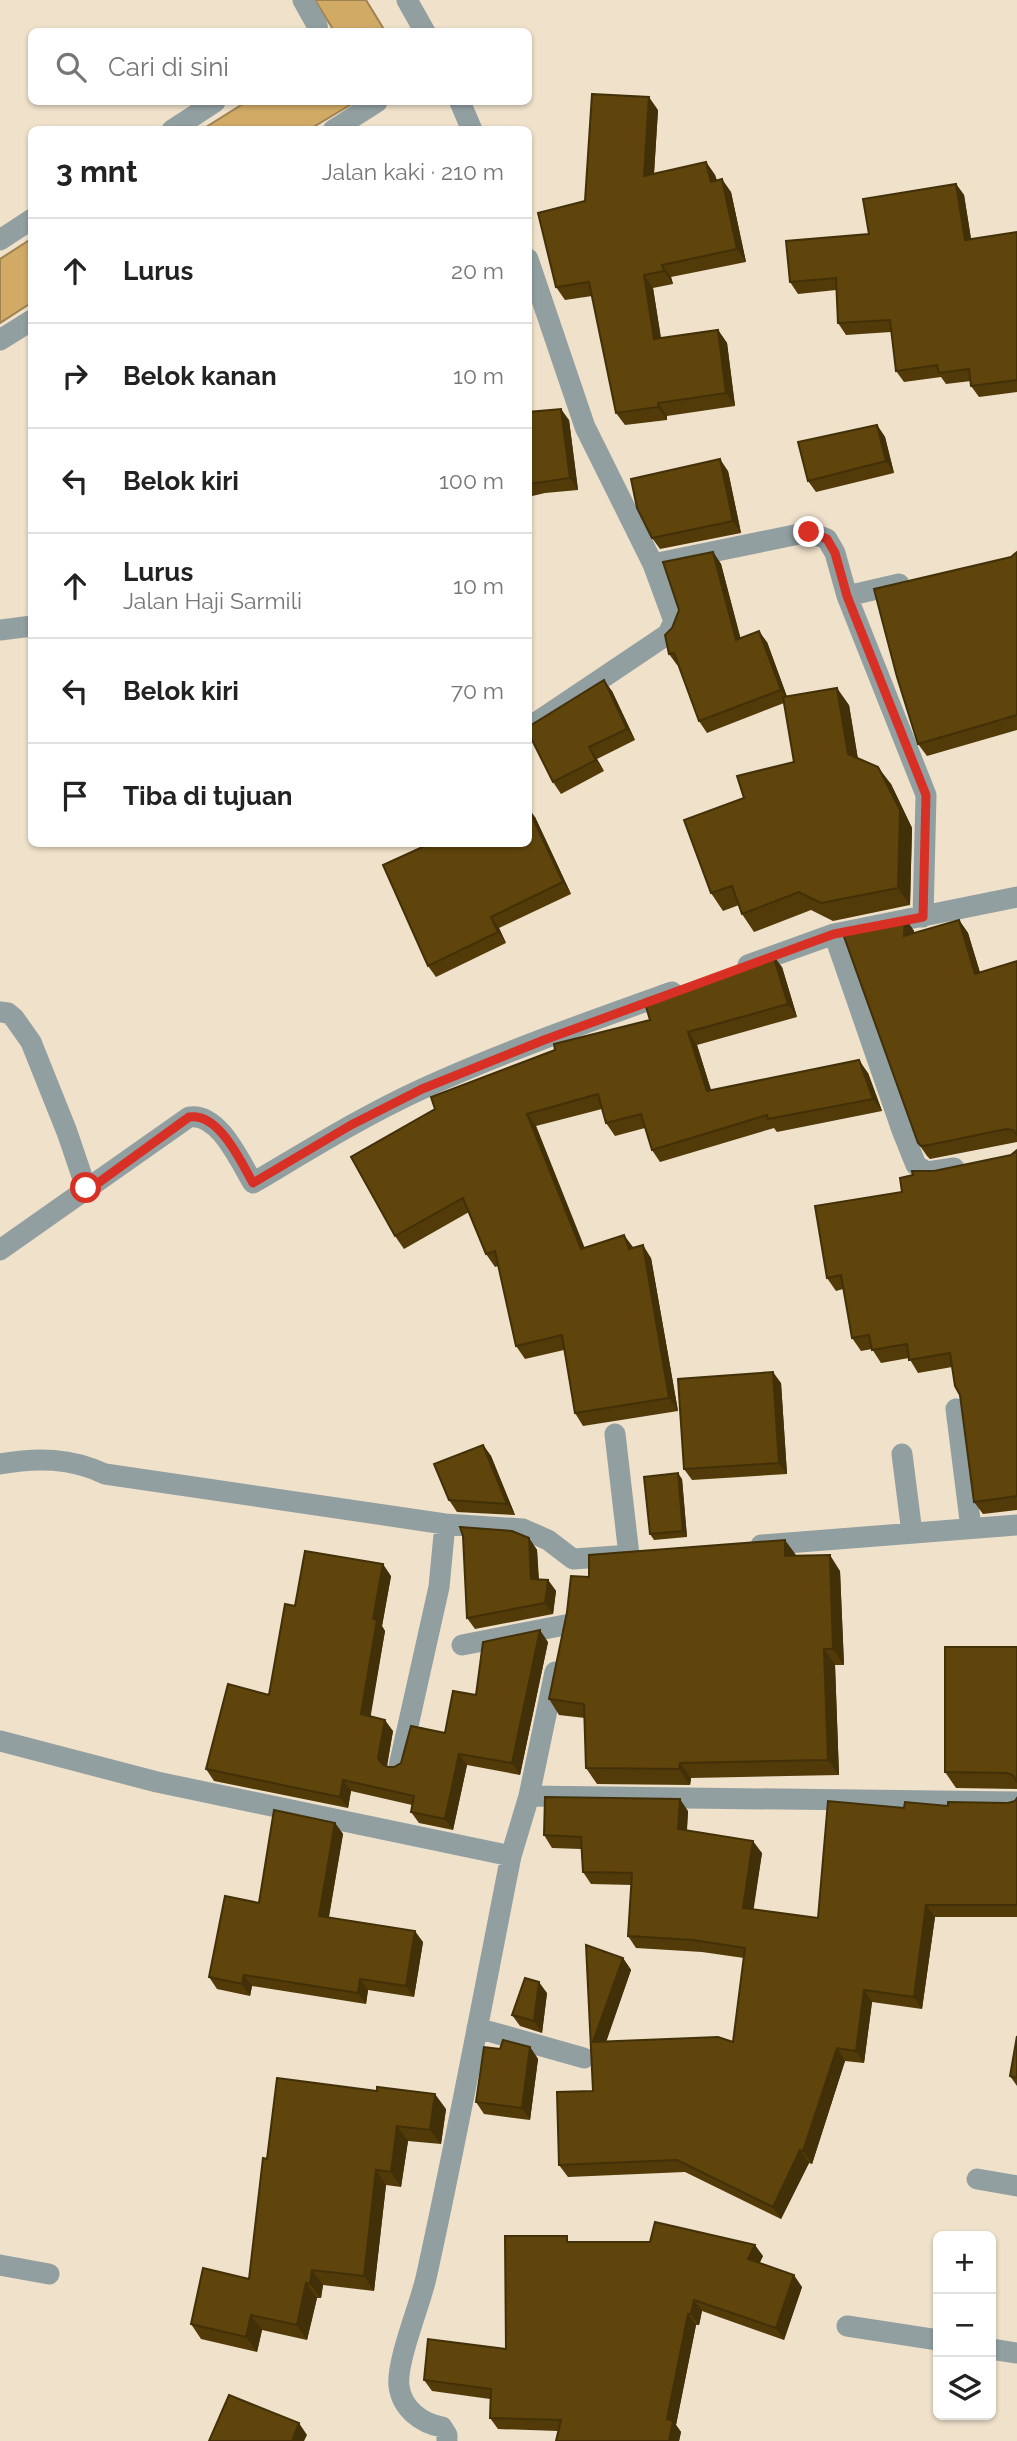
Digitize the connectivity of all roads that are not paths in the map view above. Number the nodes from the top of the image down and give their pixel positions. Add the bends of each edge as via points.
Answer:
1 (303, 0) edge
2 (407, 0) edge
3 (317, 28) edge
4 (423, 28) edge
5 (210, 105) edge
6 (372, 105) edge
7 (461, 105) edge
8 (178, 126) edge
9 (339, 126) edge
10 (470, 126) edge
11 (28, 222) edge
12 (0, 240) edge
13 (532, 282) edge
14 (535, 300) edge
15 (28, 322) edge
16 (0, 340) edge
17 (653, 564) junction
18 (912, 581) edge
19 (847, 596) junction
20 (28, 626) edge
21 (0, 630) edge
22 (532, 725) edge
23 (1017, 897) edge
24 (923, 917) junction
25 (834, 934) junction
26 (729, 972) edge
27 (689, 986) edge
28 (0, 1012) edge
29 (978, 1163) edge
30 (86, 1188) junction
31 (0, 1250) edge
32 (956, 1409) edge
33 (615, 1434) dead end
34 (902, 1454) dead end
35 (0, 1464) edge
36 (445, 1524) junction
37 (1017, 1525) edge
38 (971, 1528) junction
39 (912, 1533) junction
40 (737, 1547) edge
41 (656, 1553) edge
42 (629, 1555) junction
43 (568, 1603) edge
44 (565, 1625) junction
45 (462, 1645) dead end
46 (0, 1741) edge
47 (399, 1766) edge
48 (529, 1796) junction
49 (1017, 1802) edge
50 (511, 1856) junction
51 (477, 2028) junction
52 (584, 2058) dead end
53 (977, 2179) dead end
54 (1017, 2186) edge
55 (0, 2264) edge
56 (49, 2274) dead end
57 (847, 2326) dead end
58 (933, 2339) edge
59 (996, 2350) edge
60 (1017, 2353) edge
61 (447, 2441) edge

1 - 3 street
2 - 4 street
5 - 8 street
6 - 9 street
7 - 10 street
11 - 12 street
13 - 14 street
14 - 17 street via 584,427
15 - 16 street
17 - 19 street via 809,532 827,539
17 - 22 street via 674,621 668,634
18 - 19 street
19 - 24 street via 926,795
20 - 21 street
23 - 24 street
24 - 25 street
25 - 26 street
25 - 29 street via 916,1165 927,1172
27 - 30 street via 422,1089 253,1183 228,1140 197,1116 189,1117
28 - 30 street via 14,1018 31,1042
30 - 31 street
32 - 38 street
33 - 42 street
34 - 39 street
35 - 36 street via 55,1460 83,1464 105,1474
36 - 42 street via 523,1530 548,1540 572,1570
36 - 47 street via 439,1587
37 - 38 street
38 - 39 street
39 - 40 street
41 - 42 street
43 - 44 street
44 - 45 street
44 - 48 street
46 - 50 street via 158,1782
48 - 49 street
48 - 50 street
50 - 51 street
51 - 52 street
51 - 61 street via 399,2386 405,2405 427,2424 442,2427
53 - 54 street
55 - 56 street
57 - 58 street
59 - 60 street

